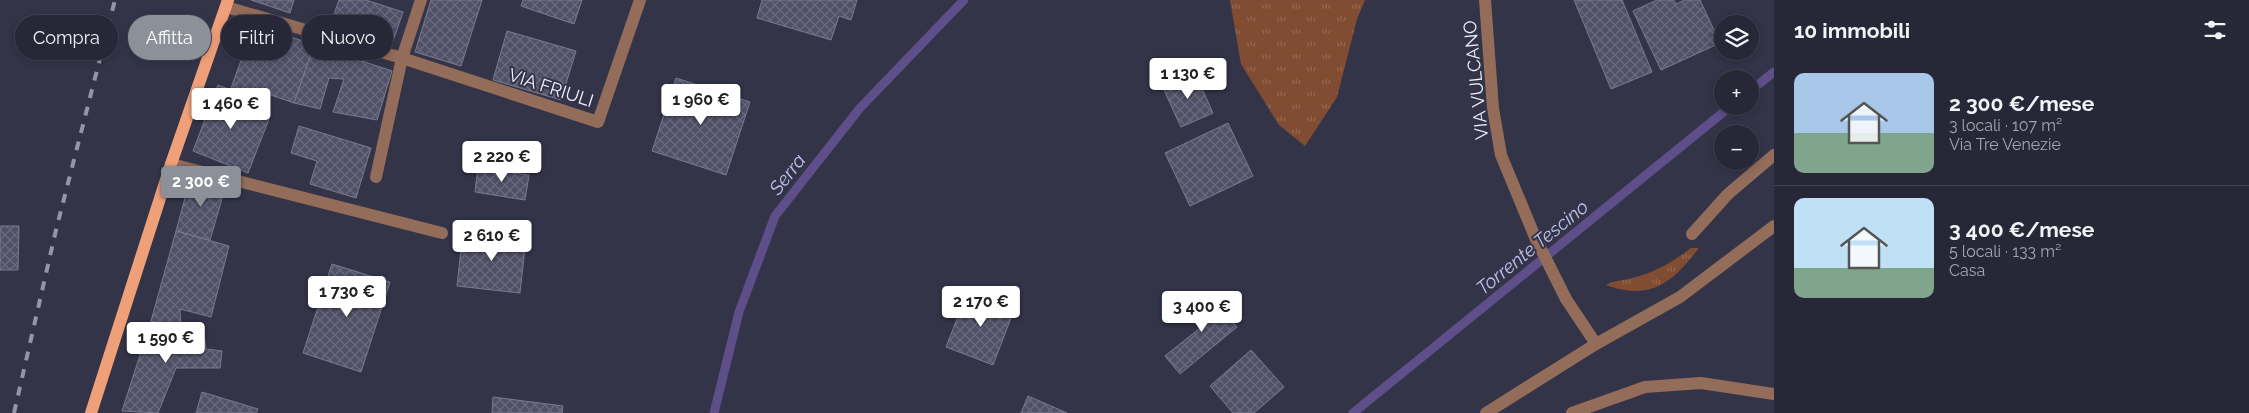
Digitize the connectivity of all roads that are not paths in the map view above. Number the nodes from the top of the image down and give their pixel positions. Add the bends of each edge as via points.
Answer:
1 (421, 0) edge
2 (640, 0) edge
3 (1485, 0) edge
4 (227, 3) edge
5 (402, 58) junction
6 (1774, 155) edge
7 (171, 164) junction
8 (376, 177) dead end
9 (1774, 226) edge
10 (442, 233) dead end
11 (1692, 234) dead end
12 (1596, 344) junction
13 (1774, 394) edge
14 (91, 413) edge
15 (1486, 413) edge
16 (1572, 413) edge

1 - 5 street
2 - 5 street, VIA FRIULI via 598,122
3 - 12 street, VIA VULCANO via 1493,108 1501,155 1535,237 1566,299
4 - 5 street, VIA FRIULI
4 - 7 main road
5 - 8 street
6 - 11 street via 1728,194
7 - 10 street
7 - 14 main road
9 - 12 street via 1680,296
12 - 15 street
13 - 16 street via 1701,383 1645,387

